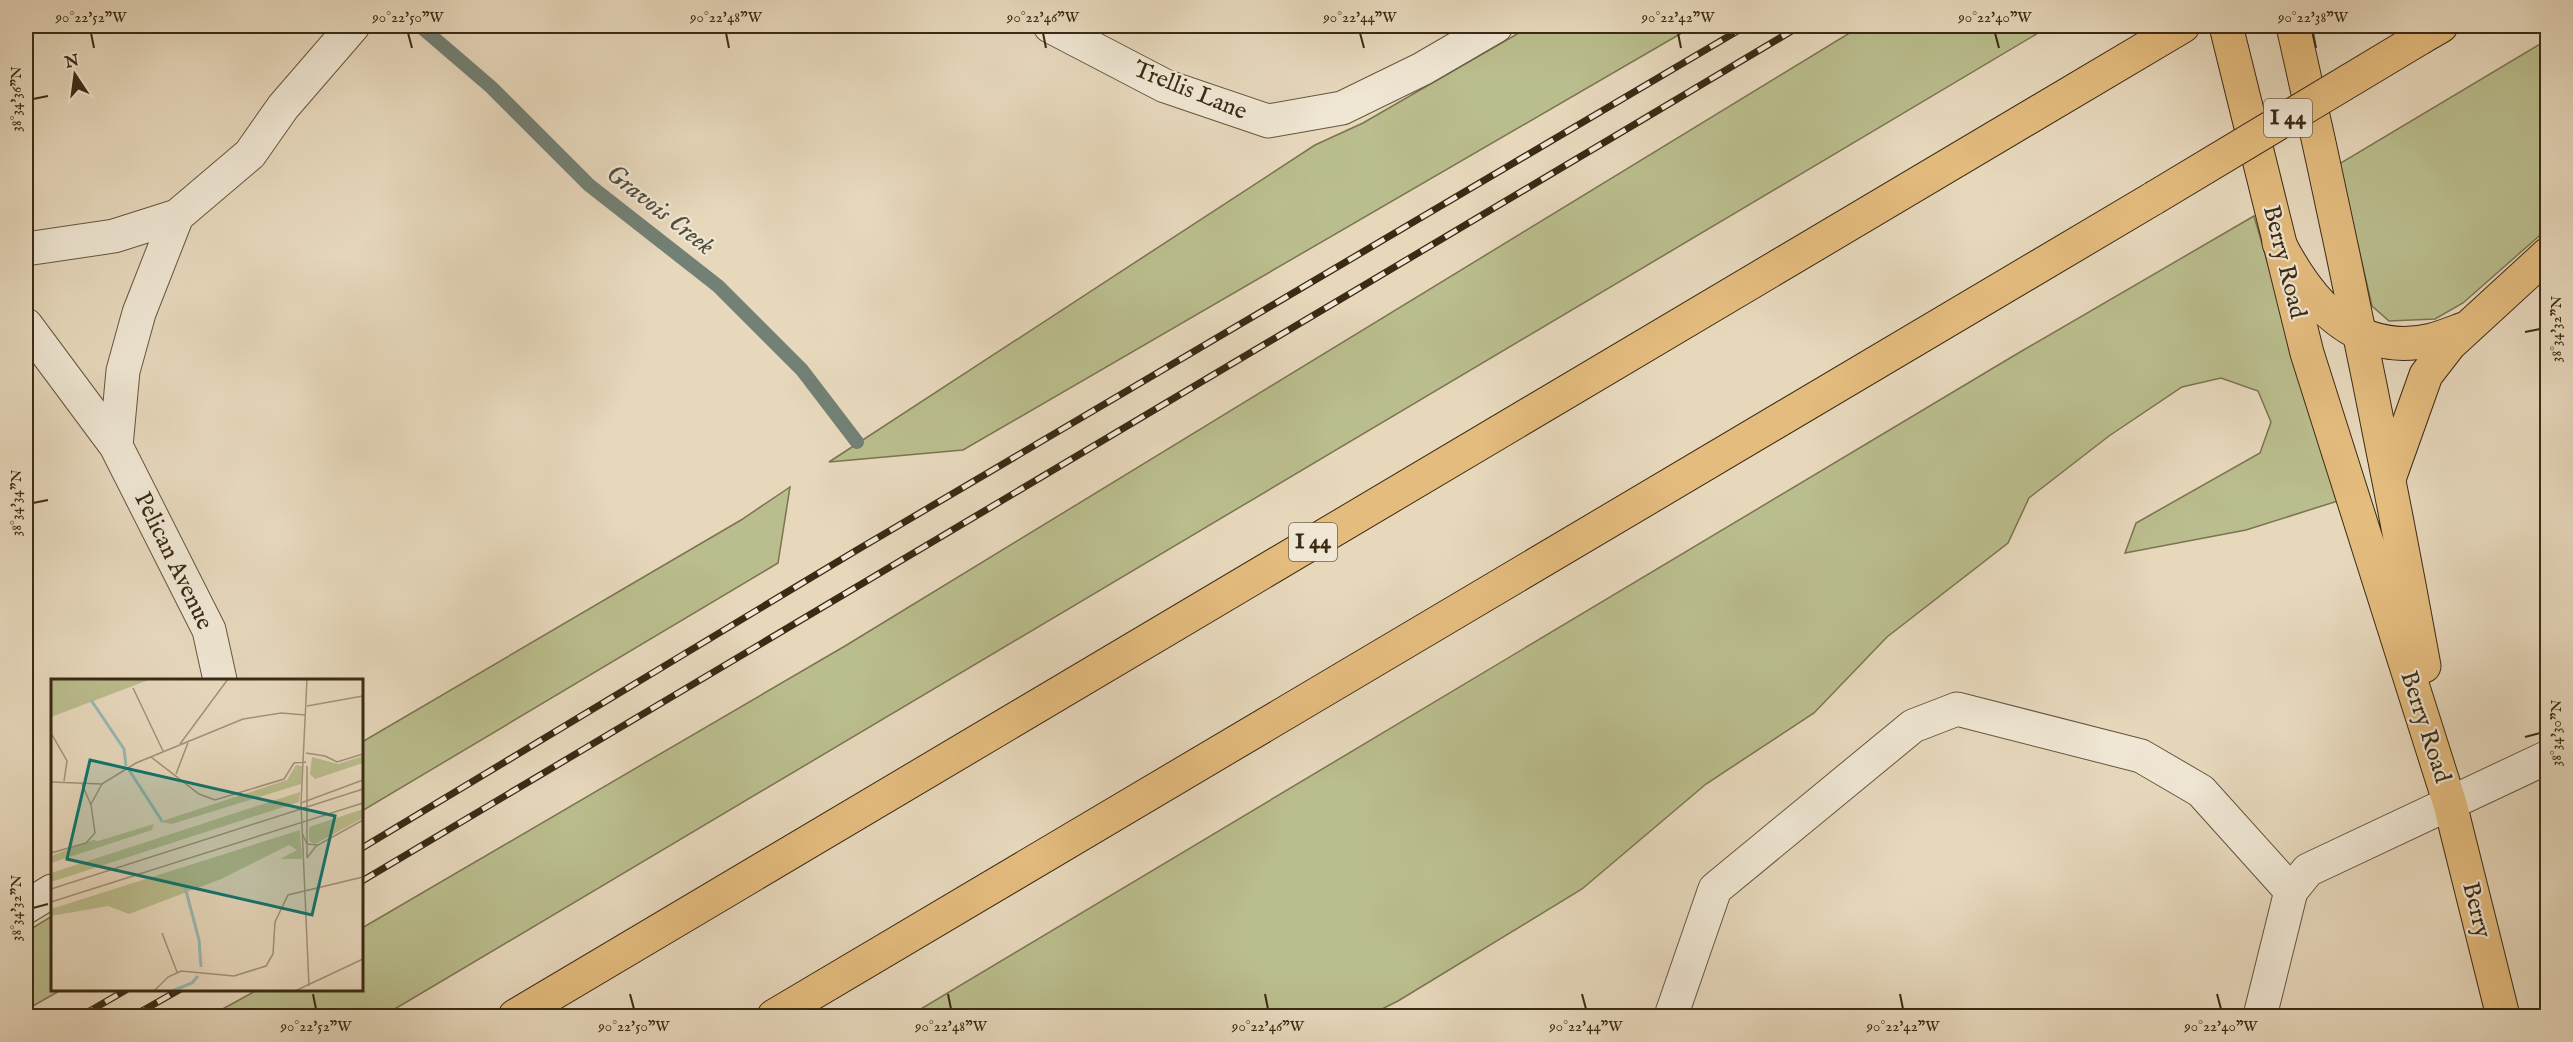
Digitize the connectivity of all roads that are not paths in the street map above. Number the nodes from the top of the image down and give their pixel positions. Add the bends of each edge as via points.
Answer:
1 (353, 26) edge
2 (1050, 26) edge
3 (1496, 26) edge
4 (2183, 26) edge
5 (2226, 26) edge
6 (2293, 26) edge
7 (2432, 31) edge
8 (177, 216) junction
9 (2279, 243) junction
10 (26, 249) edge
11 (2547, 254) edge
12 (26, 325) edge
13 (2467, 327) junction
14 (2361, 337) junction
15 (116, 446) junction
16 (2390, 476) junction
17 (220, 679) edge
18 (2547, 757) edge
19 (2450, 804) junction
20 (2290, 891) junction
21 (51, 892) edge
22 (26, 907) edge
23 (515, 1017) edge
24 (774, 1017) edge
25 (1671, 1017) edge
26 (2260, 1017) edge
27 (2503, 1017) edge

1 - 8 street via 283,107 250,154
2 - 3 street, Trellis Lane via 1165,86 1268,121 1342,108 1422,69
4 - 23 main road, I 44
5 - 9 main road, Berry Road
6 - 14 main road, Berry Road
7 - 24 main road, I 44, bridge
8 - 10 street via 114,236
8 - 15 street via 139,313 123,371
9 - 14 main road via 2296,276 2324,309
9 - 19 main road, Berry Road via 2307,353
11 - 13 main road
12 - 15 street, Pelican Avenue
13 - 14 main road via 2431,340 2395,343
13 - 16 main road via 2426,375
14 - 16 main road, Berry Road
15 - 17 street, Pelican Avenue via 208,630
16 - 19 main road, Berry Road
18 - 19 street
19 - 20 street via 2308,870
19 - 27 main road, Berry
20 - 25 street via 2201,790 2140,756 1957,709 1913,726 1715,889
20 - 26 street
21 - 22 street

